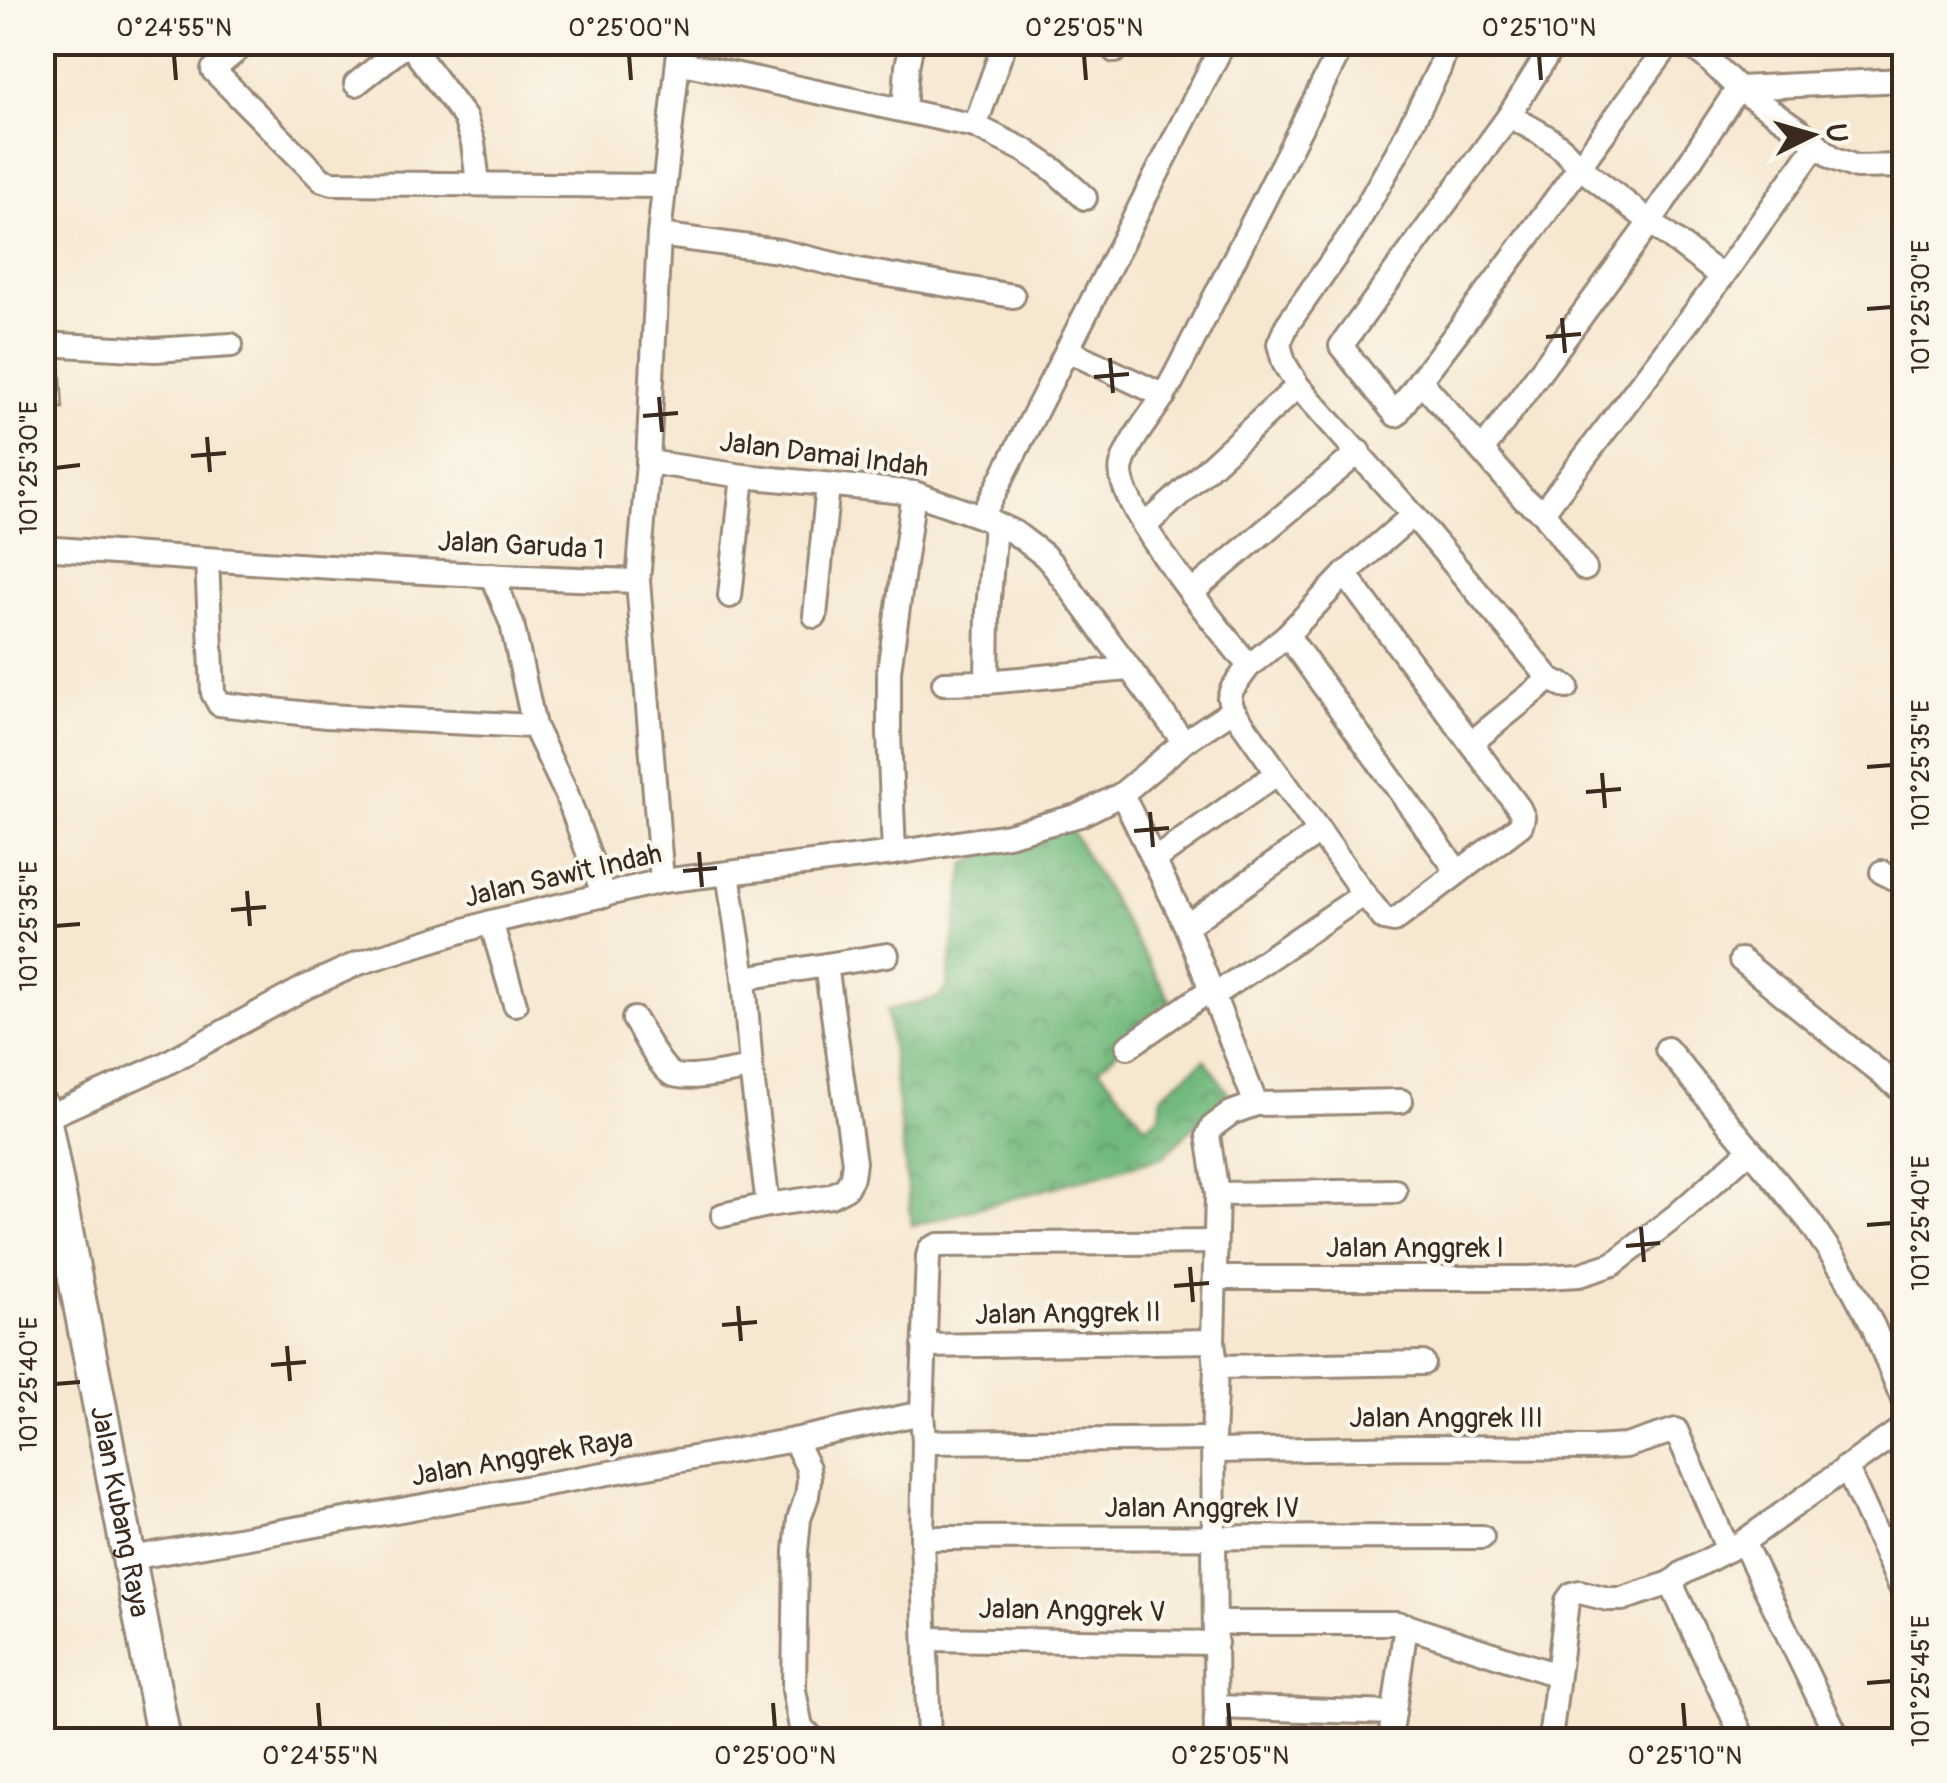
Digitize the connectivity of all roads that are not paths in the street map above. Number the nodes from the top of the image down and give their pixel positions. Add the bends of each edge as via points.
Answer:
1 (247, 42) edge
2 (912, 42) edge
3 (1004, 42) edge
4 (1224, 42) edge
5 (1344, 42) edge
6 (1555, 42) edge
7 (1671, 42) edge
8 (1688, 42) edge
9 (408, 43) edge
10 (1445, 43) edge
11 (1713, 50) edge
12 (679, 52) edge
13 (1904, 80) edge
14 (356, 84) dead end
15 (1738, 88) junction
16 (904, 110) junction
17 (1509, 116) junction
18 (975, 126) junction
19 (1817, 144) junction
20 (1578, 166) junction
21 (1904, 166) edge
22 (478, 182) junction
23 (663, 186) junction
24 (1085, 198) dead end
25 (1651, 221) junction
26 (659, 235) junction
27 (1722, 277) junction
28 (1013, 296) dead end
29 (42, 344) edge
30 (231, 345) dead end
31 (1067, 350) junction
32 (1420, 380) junction
33 (1298, 386) junction
34 (1164, 396) junction
35 (1482, 451) junction
36 (1359, 452) junction
37 (648, 462) junction
38 (743, 476) junction
39 (828, 485) junction
40 (914, 494) junction
41 (1543, 512) junction
42 (1414, 515) junction
43 (988, 520) junction
44 (1145, 526) junction
45 (42, 548) edge
46 (206, 560) junction
47 (1585, 568) dead end
48 (1345, 574) junction
49 (492, 576) junction
50 (638, 581) junction
51 (1191, 593) junction
52 (730, 596) dead end
53 (815, 616) dead end
54 (1287, 635) junction
55 (1250, 666) junction
56 (1128, 668) junction
57 (987, 682) junction
58 (944, 683) dead end
59 (1233, 710) junction
60 (534, 726) junction
61 (1184, 742) junction
62 (1472, 743) junction
63 (1278, 773) junction
64 (1122, 794) junction
65 (1319, 832) junction
66 (894, 853) junction
67 (1154, 860) junction
68 (1458, 872) junction
69 (1882, 872) dead end
70 (728, 873) junction
71 (662, 881) junction
72 (1904, 883) edge
73 (1364, 894) junction
74 (604, 896) junction
75 (491, 922) junction
76 (1186, 926) junction
77 (886, 954) dead end
78 (1742, 960) dead end
79 (826, 965) junction
80 (744, 978) junction
81 (1212, 993) junction
82 (515, 1004) dead end
83 (634, 1019) dead end
84 (1128, 1047) dead end
85 (1667, 1049) dead end
86 (751, 1068) junction
87 (1904, 1092) edge
88 (1252, 1094) junction
89 (1401, 1101) dead end
90 (44, 1112) edge
91 (1750, 1150) junction
92 (1395, 1191) dead end
93 (1217, 1194) junction
94 (768, 1205) junction
95 (723, 1214) dead end
96 (1215, 1242) junction
97 (1216, 1278) junction
98 (1212, 1341) junction
99 (924, 1346) junction
100 (1423, 1363) dead end
101 (1216, 1367) junction
102 (1904, 1402) edge
103 (922, 1413) junction
104 (1904, 1427) edge
105 (794, 1440) junction
106 (924, 1442) junction
107 (1213, 1445) junction
108 (1846, 1467) junction
109 (922, 1538) junction
110 (1214, 1538) junction
111 (1482, 1538) dead end
112 (1735, 1546) junction
113 (131, 1558) junction
114 (1671, 1582) junction
115 (1904, 1594) edge
116 (1406, 1625) junction
117 (1216, 1633) junction
118 (926, 1639) junction
119 (1557, 1675) junction
120 (1218, 1707) junction
121 (1394, 1713) junction
122 (804, 1736) edge
123 (164, 1740) edge
124 (928, 1740) edge
125 (1216, 1740) edge
126 (1390, 1740) edge
127 (1550, 1740) edge
128 (1744, 1740) edge
129 (1839, 1740) edge

1 - 22 street via 213,70 322,180
2 - 16 street
3 - 18 street
4 - 31 street
5 - 34 street
6 - 17 street
7 - 20 street
8 - 11 street
9 - 14 street
9 - 22 street via 465,118
10 - 33 street via 1439,68 1379,184 1287,325 1279,344
11 - 15 street
12 - 16 street
12 - 23 street, Jalan Garuda 1
13 - 15 street
15 - 19 street
15 - 25 street
16 - 18 street
17 - 20 street via 1548,137
17 - 32 street via 1341,346 1396,414
18 - 24 street via 1026,151
19 - 21 street via 1856,167
19 - 27 street
20 - 25 street
20 - 32 street
22 - 23 street
23 - 26 street, Jalan Garuda 1
25 - 27 street
25 - 35 street
26 - 28 street via 779,250
26 - 37 street, Jalan Garuda 1
27 - 41 street
29 - 30 street via 141,350
31 - 34 street
31 - 43 street
32 - 35 street
33 - 36 street
33 - 44 street
34 - 44 street via 1121,467 1121,482
35 - 41 street
36 - 42 street
36 - 51 street
37 - 38 street, Jalan Damai Indah
37 - 50 street, Jalan Garuda 1
38 - 39 street, Jalan Damai Indah
38 - 52 street
39 - 40 street, Jalan Damai Indah
39 - 53 street
40 - 43 street, Jalan Damai Indah
40 - 66 street via 889,671
41 - 47 street
42 - 48 street
42 - 62 street via 1559,683
43 - 56 street, Jalan Damai Indah via 1044,554
43 - 57 street
44 - 51 street
45 - 46 street, Jalan Garuda 1
46 - 49 street, Jalan Garuda 1
46 - 60 street via 219,704
48 - 54 street
48 - 62 street
49 - 50 street, Jalan Garuda 1
49 - 60 street via 512,624
50 - 71 street
51 - 55 street
54 - 55 street
54 - 68 street
55 - 59 street via 1232,689
56 - 57 street
56 - 61 street, Jalan Damai Indah
57 - 58 street
59 - 61 street, Jalan Sawit Indah
59 - 63 street
60 - 74 street
61 - 64 street, Jalan Sawit Indah
62 - 68 street via 1523,818
63 - 65 street
63 - 67 street
64 - 66 street, Jalan Sawit Indah via 1080,815 1008,836
64 - 67 street
65 - 73 street
65 - 76 street
66 - 70 street, Jalan Sawit Indah
67 - 76 street
68 - 73 street via 1394,921 1384,919
69 - 72 street
70 - 71 street, Jalan Sawit Indah
70 - 80 street
71 - 74 street, Jalan Sawit Indah
73 - 81 street
74 - 75 street, Jalan Sawit Indah
75 - 82 street
75 - 90 street, Jalan Sawit Indah via 359,964 165,1064
76 - 81 street
77 - 79 street
78 - 87 street
79 - 80 street
79 - 94 street via 852,1176 831,1196
80 - 86 street
81 - 84 street
81 - 88 street
83 - 86 street via 674,1076
85 - 91 street
86 - 94 street
88 - 89 street
88 - 93 street via 1208,1134
90 - 113 highway, Jalan Kubang Raya
91 - 97 street, Jalan Anggrek I via 1613,1264 1579,1275
91 - 102 street via 1845,1274
92 - 93 street
93 - 96 street
94 - 95 street
96 - 97 street
96 - 99 street via 938,1245 928,1256
97 - 98 street
98 - 99 street, Jalan Anggrek II
98 - 101 street
99 - 103 street
100 - 101 street
101 - 107 street
103 - 105 street, Jalan Anggrek Raya
103 - 106 street
104 - 108 street
105 - 113 street, Jalan Anggrek Raya
105 - 122 street via 809,1480 794,1592 794,1690
106 - 107 street, Jalan Anggrek III
106 - 109 street
107 - 110 street
107 - 112 street, Jalan Anggrek III via 1592,1448 1626,1446 1676,1430
108 - 112 street
108 - 115 street
109 - 110 street, Jalan Anggrek IV
109 - 118 street
110 - 111 street, Jalan Anggrek IV
110 - 117 street
112 - 114 street
112 - 129 street
113 - 123 highway, Jalan Kubang Raya
114 - 119 street via 1622,1599 1572,1594
114 - 128 street
116 - 117 street, Jalan Anggrek V
116 - 119 street, Jalan Anggrek V
116 - 121 street
117 - 118 street, Jalan Anggrek V
117 - 120 street
118 - 124 street
119 - 127 street
120 - 121 street
120 - 125 street
121 - 126 street

